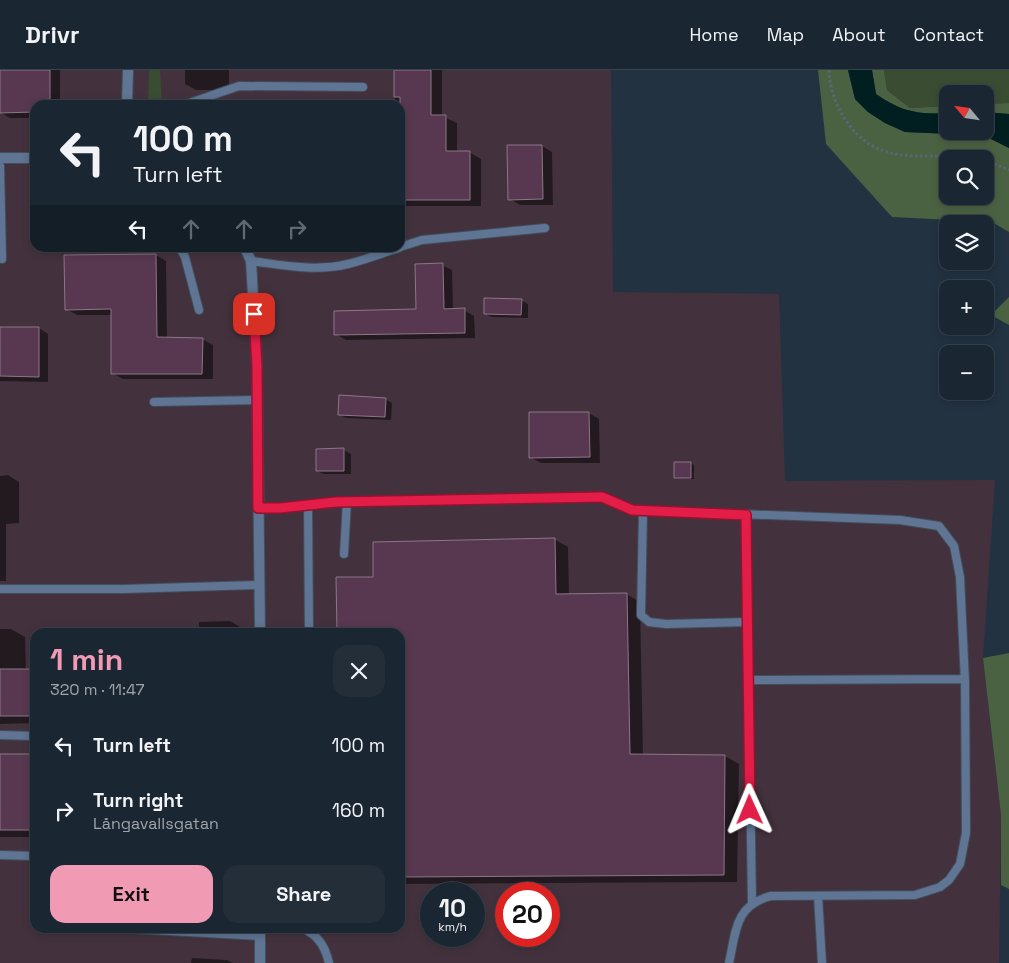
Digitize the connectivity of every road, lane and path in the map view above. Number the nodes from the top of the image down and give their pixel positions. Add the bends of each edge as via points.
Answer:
1 (128, 70) edge
2 (829, 70) edge
3 (363, 87) dead end
4 (126, 100) edge
5 (198, 100) edge
6 (939, 155) edge
7 (0, 158) edge
8 (30, 158) edge
9 (994, 164) edge
10 (0, 166) edge
11 (1009, 170) edge
12 (545, 228) dead end
13 (405, 246) edge
14 (182, 252) edge
15 (247, 252) edge
16 (384, 252) edge
17 (2, 259) dead end
18 (251, 261) junction
19 (199, 310) dead end
20 (257, 400) junction
21 (154, 402) dead end
22 (347, 501) junction
23 (308, 505) junction
24 (258, 508) junction
25 (643, 511) junction
26 (746, 515) junction
27 (344, 554) dead end
28 (259, 585) junction
29 (0, 589) edge
30 (748, 622) junction
31 (260, 628) edge
32 (309, 628) edge
33 (965, 679) junction
34 (749, 680) junction
35 (0, 735) edge
36 (30, 736) edge
37 (0, 855) edge
38 (30, 856) edge
39 (818, 896) junction
40 (752, 904) junction
41 (260, 933) edge
42 (311, 933) edge
43 (260, 963) edge
44 (329, 963) edge
45 (729, 963) edge
46 (822, 963) edge

1 - 4 street
2 - 6 path via 829,83 839,112 859,136 887,154
3 - 5 lane via 239,86
7 - 8 street
9 - 11 path
10 - 17 lane
12 - 13 lane via 438,238
14 - 19 lane
15 - 18 street
16 - 18 lane via 347,264 304,268
18 - 20 street
20 - 21 lane
20 - 24 street
22 - 23 lane
22 - 25 lane via 602,497 632,510
22 - 27 lane
23 - 24 lane
23 - 32 lane
24 - 28 street
25 - 26 lane
25 - 30 lane via 641,615 648,622 666,624
26 - 30 lane
26 - 33 lane via 900,520 939,526 954,546 960,577
28 - 29 lane
28 - 31 street
30 - 34 lane
33 - 34 lane
33 - 39 lane via 966,834 964,850 954,874 940,887 915,896
34 - 40 lane
35 - 36 lane
37 - 38 lane
39 - 40 lane via 771,896
39 - 46 lane
40 - 45 lane via 743,911
41 - 43 street
42 - 44 lane via 326,949

